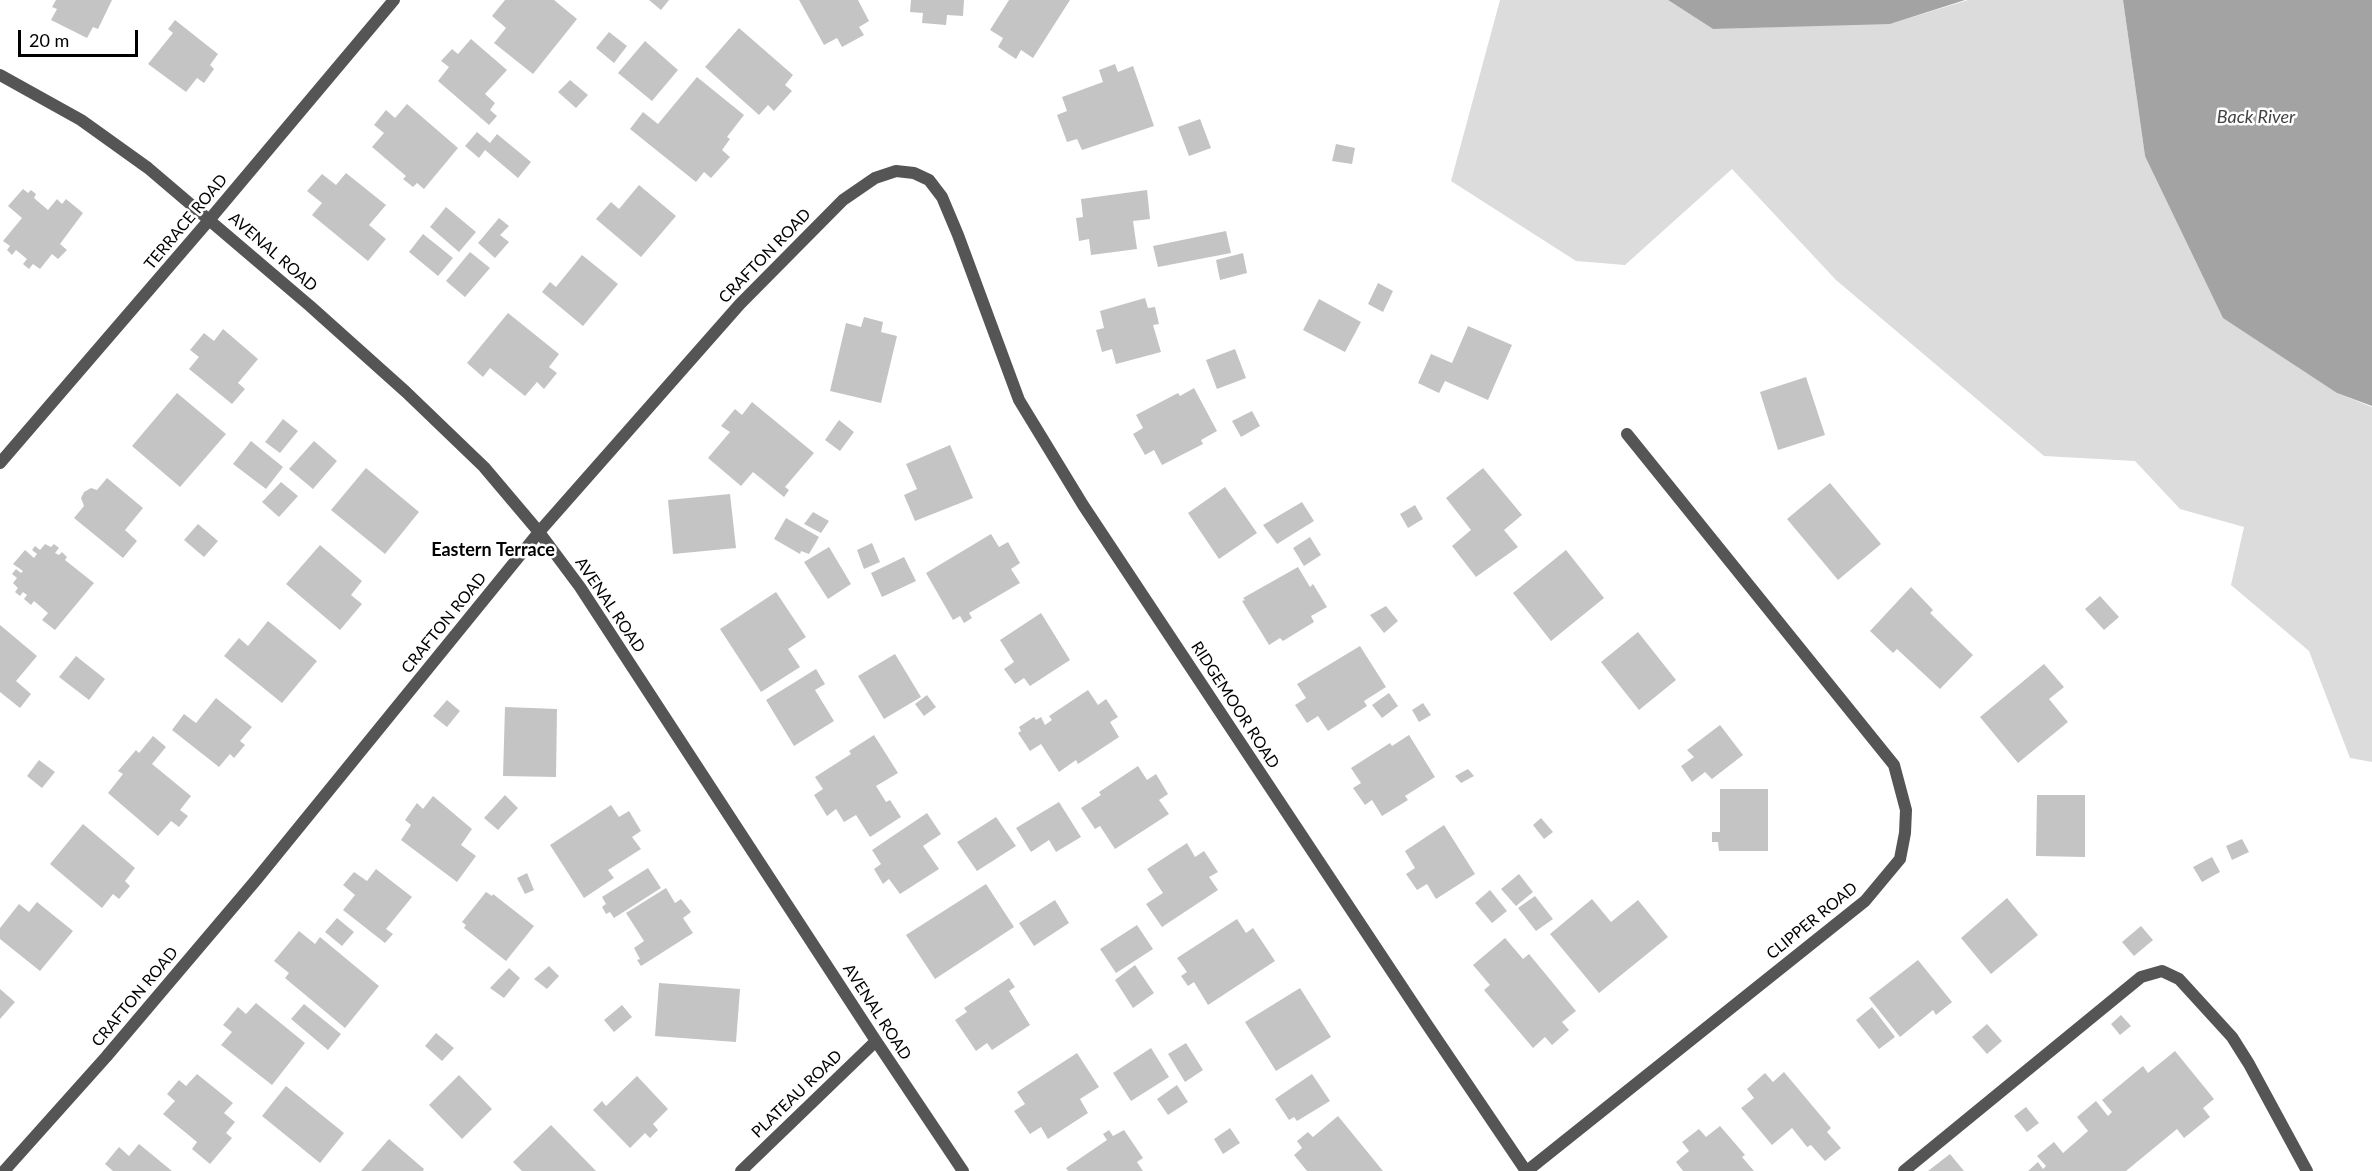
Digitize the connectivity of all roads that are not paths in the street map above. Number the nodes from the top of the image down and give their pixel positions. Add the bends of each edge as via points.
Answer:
1 (394, 0) edge
2 (0, 75) edge
3 (210, 219) junction
4 (958, 235) joint
5 (1627, 434) dead end
6 (0, 463) edge
7 (539, 532) junction
8 (876, 1041) junction
9 (4, 1171) edge
10 (741, 1171) edge
11 (963, 1171) edge
12 (1527, 1171) edge
13 (1904, 1171) edge
14 (2307, 1171) edge

1 - 3 street, TERRACE ROAD
2 - 3 street, AVENAL ROAD via 81,120
3 - 6 street, TERRACE ROAD
3 - 7 street, AVENAL ROAD via 406,392 484,467
4 - 7 street, CRAFTON ROAD via 942,196 929,180 914,173 896,171 875,178 843,200 740,304
4 - 12 street, RIDGEMOOR ROAD via 1024,410 1083,505
5 - 12 street, CLIPPER ROAD via 1894,765 1906,810 1905,833 1900,859 1865,901
7 - 8 street, AVENAL ROAD via 580,587
7 - 9 street, CRAFTON ROAD via 249,889
8 - 10 street, PLATEAU ROAD
8 - 11 street, AVENAL ROAD
13 - 14 street via 2141,977 2162,971 2179,979 2232,1037

